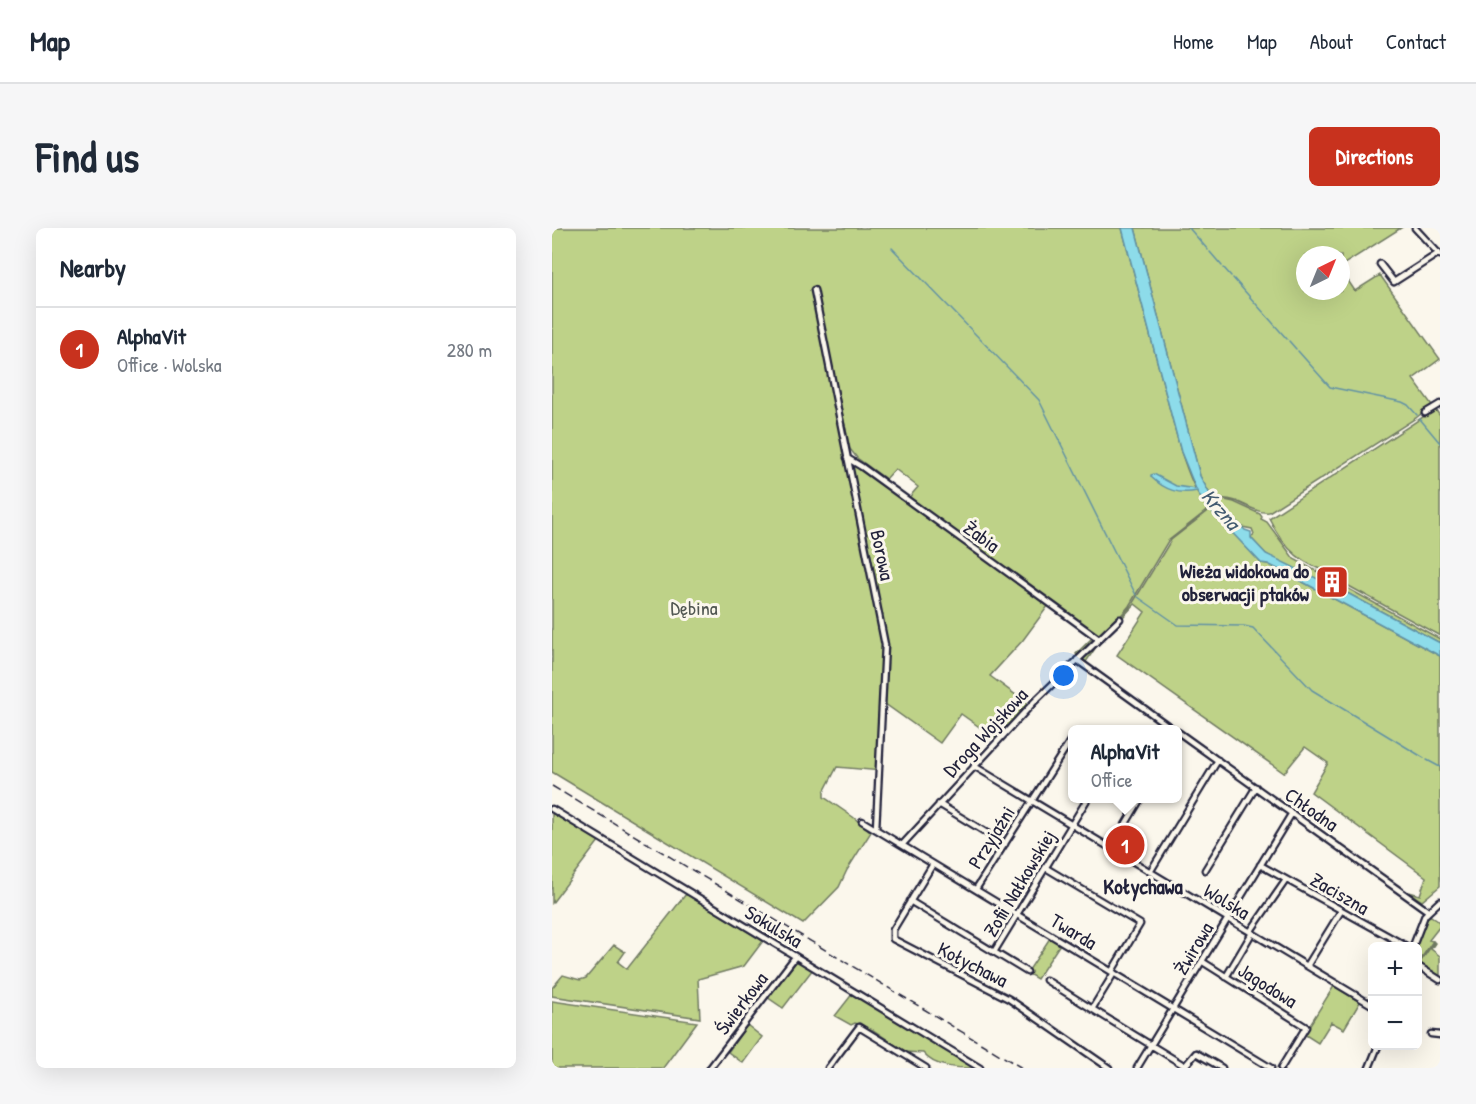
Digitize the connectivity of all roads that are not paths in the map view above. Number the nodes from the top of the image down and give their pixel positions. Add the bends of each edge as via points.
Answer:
1 (1415, 228) edge
2 (1439, 254) edge
3 (1380, 264) dead end
4 (814, 290) dead end
5 (1440, 404) edge
6 (1425, 413) dead end
7 (847, 458) junction
8 (1120, 619) dead end
9 (1099, 639) junction
10 (1077, 660) junction
11 (1166, 725) edge
12 (1182, 737) edge
13 (1068, 744) edge
14 (1218, 760) junction
15 (974, 766) junction
16 (1256, 787) junction
17 (1031, 800) junction
18 (1085, 803) edge
19 (1138, 803) edge
20 (939, 804) junction
21 (552, 809) edge
22 (1292, 813) junction
23 (862, 821) dead end
24 (1071, 825) junction
25 (1125, 825) dead end
26 (876, 829) junction
27 (1005, 844) junction
28 (903, 845) junction
29 (933, 864) junction
30 (1260, 865) junction
31 (1046, 868) junction
32 (1205, 870) dead end
33 (1150, 872) junction
34 (1286, 880) junction
35 (976, 889) junction
36 (910, 901) junction
37 (1440, 901) edge
38 (1341, 911) junction
39 (1428, 911) junction
40 (1017, 914) junction
41 (1228, 919) junction
42 (1251, 933) junction
43 (1399, 942) edge
44 (1414, 942) edge
45 (994, 952) junction
46 (795, 957) junction
47 (1203, 962) junction
48 (1307, 966) junction
49 (1422, 969) edge
50 (1027, 972) dead end
51 (1113, 972) junction
52 (1226, 977) junction
53 (1046, 980) dead end
54 (1440, 980) edge
55 (1368, 1003) edge
56 (1092, 1009) junction
57 (1173, 1009) junction
58 (1431, 1034) dead end
59 (1440, 1035) edge
60 (1151, 1045) junction
61 (1377, 1050) edge
62 (1214, 1066) edge
63 (829, 1067) edge
64 (710, 1068) edge
65 (926, 1068) edge
66 (980, 1068) edge
67 (1109, 1068) edge
68 (1137, 1068) edge
69 (1222, 1068) edge
70 (1271, 1068) edge
71 (1281, 1068) edge
72 (1370, 1068) edge

1 - 2 street
2 - 3 street via 1394,282
4 - 7 street, Borowa
5 - 6 street
7 - 9 street, Żabia
7 - 26 street, Borowa via 885,645
8 - 9 street, Droga Wojskowa
9 - 10 street, Droga Wojskowa
10 - 11 street, Chłodna
10 - 15 street, Droga Wojskowa
12 - 14 street, Chłodna
13 - 17 street, Przyjaźni
14 - 16 street, Chłodna
14 - 33 street
15 - 17 street, Wolska
15 - 20 street, Droga Wojskowa
16 - 22 street, Chłodna
16 - 32 street
17 - 24 street, Wolska
17 - 27 street, Przyjaźni
18 - 24 street, Zofii Nałkowskiej
19 - 25 street
20 - 27 street
20 - 28 street, Droga Wojskowa
21 - 46 street, Sokulska
22 - 30 street, Żwirowa
22 - 39 street, Chłodna
23 - 26 street, Twarda
24 - 31 street, Zofii Nałkowskiej
24 - 33 street, Wolska
26 - 28 street, Twarda
27 - 35 street, Przyjaźni
28 - 29 street, Twarda
29 - 35 street, Twarda
29 - 36 street, Kołychawa
30 - 34 street, Zaciszna
30 - 41 street, Żwirowa
31 - 40 street, Zofii Nałkowskiej
31 - 51 street via 1140,924
33 - 41 street, Wolska
34 - 38 street, Zaciszna
34 - 42 street
35 - 40 street, Twarda
36 - 45 street
36 - 67 street, Kołychawa via 892,932 894,940 1009,999
37 - 39 street
38 - 43 street, Zaciszna
38 - 48 street
39 - 44 street
40 - 45 street, Zofii Nałkowskiej
40 - 51 street, Twarda
41 - 42 street, Wolska
41 - 47 street, Żwirowa
42 - 48 street, Wolska
42 - 52 street
45 - 50 street
46 - 64 street, Świerkowa
46 - 66 street, Sokulska
47 - 52 street, Jagodowa
47 - 57 street, Żwirowa
48 - 55 street, Wolska
49 - 54 street
51 - 56 street
51 - 57 street, Twarda
52 - 71 street, Jagodowa via 1306,1027
53 - 56 street
56 - 60 street
57 - 60 street, Żwirowa
57 - 70 street, Twarda
58 - 59 street
60 - 62 street via 1185,1066 1196,1053
60 - 68 street, Żwirowa
61 - 72 street
62 - 69 street
63 - 65 street via 859,1027

